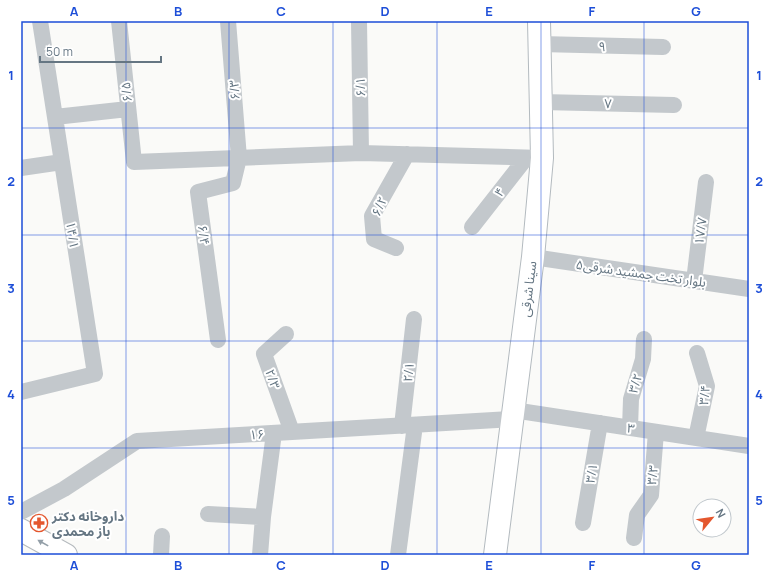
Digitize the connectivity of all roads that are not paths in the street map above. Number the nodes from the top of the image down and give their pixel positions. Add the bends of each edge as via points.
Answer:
1 (40, 21) edge
2 (119, 21) edge
3 (228, 21) edge
4 (359, 21) edge
5 (540, 21) edge
6 (540, 44) junction
7 (663, 47) dead end
8 (541, 102) junction
9 (674, 104) dead end
10 (128, 109) junction
11 (55, 117) junction
12 (361, 153) junction
13 (407, 154) junction
14 (239, 158) junction
15 (534, 158) junction
16 (62, 162) junction
17 (21, 168) edge
18 (706, 182) dead end
19 (472, 227) dead end
20 (396, 248) dead end
21 (532, 257) junction
22 (694, 281) junction
23 (749, 289) edge
24 (414, 318) dead end
25 (286, 334) dead end
26 (644, 339) dead end
27 (218, 340) dead end
28 (697, 353) dead end
29 (21, 392) edge
30 (512, 415) junction
31 (600, 424) junction
32 (409, 425) junction
33 (630, 428) junction
34 (292, 432) junction
35 (656, 432) junction
36 (274, 433) junction
37 (696, 438) junction
38 (749, 446) edge
39 (21, 512) edge
40 (208, 514) dead end
41 (263, 517) junction
42 (583, 523) dead end
43 (21, 530) edge
44 (162, 536) dead end
45 (634, 538) dead end
46 (66, 555) edge
47 (161, 555) edge
48 (260, 555) edge
49 (398, 555) edge
50 (495, 555) edge

1 - 11 street, ۱۴/۱
2 - 10 street, ۶/۵
3 - 14 street, ۶/۳
4 - 12 street, ۶/۱
5 - 6 street, سینا شرقی
6 - 7 street, ۹
6 - 8 street, سینا شرقی
8 - 9 street, ۷
8 - 15 street, سینا شرقی
10 - 11 street
10 - 14 street, ۶/۵ via 134,162
11 - 16 street, ۱۴/۱
12 - 13 street
12 - 14 street
13 - 15 street
13 - 20 street, ۶/۲ via 372,216 374,239
14 - 27 street, ۶/۴ via 233,183 198,192
15 - 19 street, ۴
15 - 21 street, سینا شرقی
16 - 17 street
16 - 29 street, ۱۴/۱ via 95,374
18 - 22 street, ۱۷/۷
21 - 22 street, بلوار تخت جمشید شرقی۵
21 - 30 street, سینا شرقی
22 - 23 street, بلوار تخت جمشید شرقی۵
24 - 32 street, ۲/۱
25 - 34 street, ۲/۳ via 264,354
26 - 33 street, ۳/۲ via 643,359 631,399
28 - 37 street, ۳/۴ via 707,386
30 - 31 street, ۳
30 - 32 street, ۱۶
30 - 50 street, سینا شرقی
31 - 33 street, ۳
31 - 42 street, ۳/۱
32 - 34 street, ۱۶
32 - 49 street, ۲/۱
33 - 35 street, ۳
34 - 36 street, ۱۶
35 - 37 street, ۳
35 - 45 street, ۳/۳ via 651,494 637,515
36 - 39 street, ۱۶ via 137,442 64,489
36 - 41 street
37 - 38 street, ۳
40 - 41 street
41 - 48 street
46 -> 43 street
44 - 47 street

